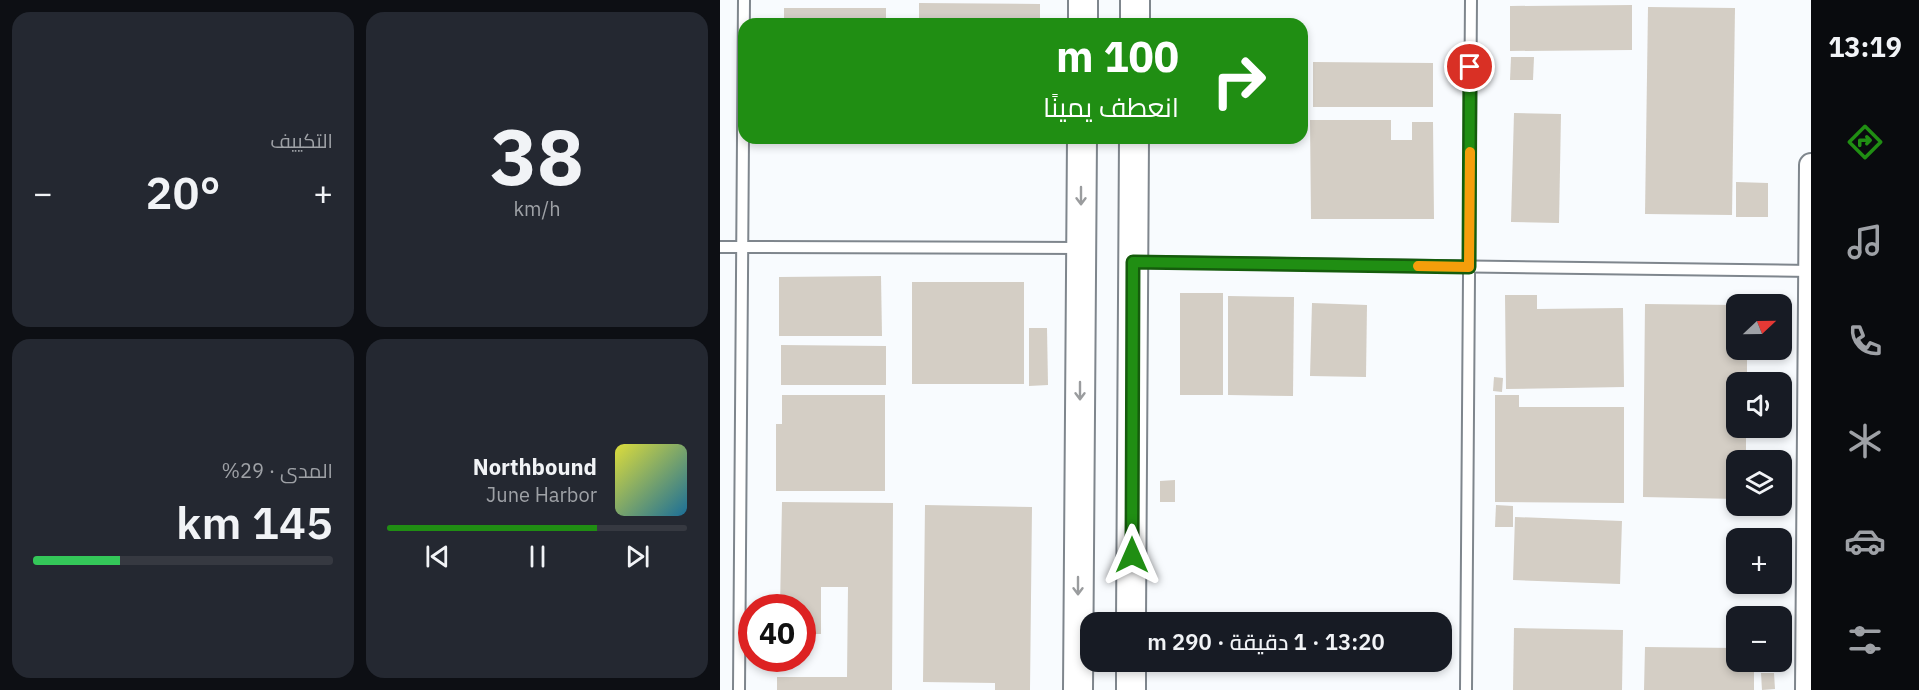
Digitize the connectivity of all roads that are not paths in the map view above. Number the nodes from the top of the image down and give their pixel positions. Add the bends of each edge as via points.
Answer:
1 (744, 0) edge
2 (1083, 0) edge
3 (1135, 0) edge
4 (1471, 0) edge
5 (744, 18) edge
6 (1083, 18) edge
7 (1135, 18) edge
8 (743, 144) edge
9 (1082, 144) edge
10 (1134, 144) edge
11 (1811, 165) edge
12 (720, 247) edge
13 (742, 247) junction
14 (1081, 248) junction
15 (1133, 262) junction
16 (1469, 267) junction
17 (1811, 272) edge
18 (1131, 612) edge
19 (1131, 672) edge
20 (739, 690) edge
21 (1078, 690) edge
22 (1131, 690) edge
23 (1466, 690) edge
24 (1807, 690) edge

1 - 5 lane
2 - 6 street
3 - 7 street
4 - 16 lane
8 - 13 lane
9 -> 14 street
10 - 15 street
11 - 17 street
12 - 13 lane
13 - 14 lane
13 - 20 lane
14 -> 21 street
15 - 16 lane
15 - 18 street
16 - 17 lane
16 - 23 lane
17 - 24 street
19 - 22 street

